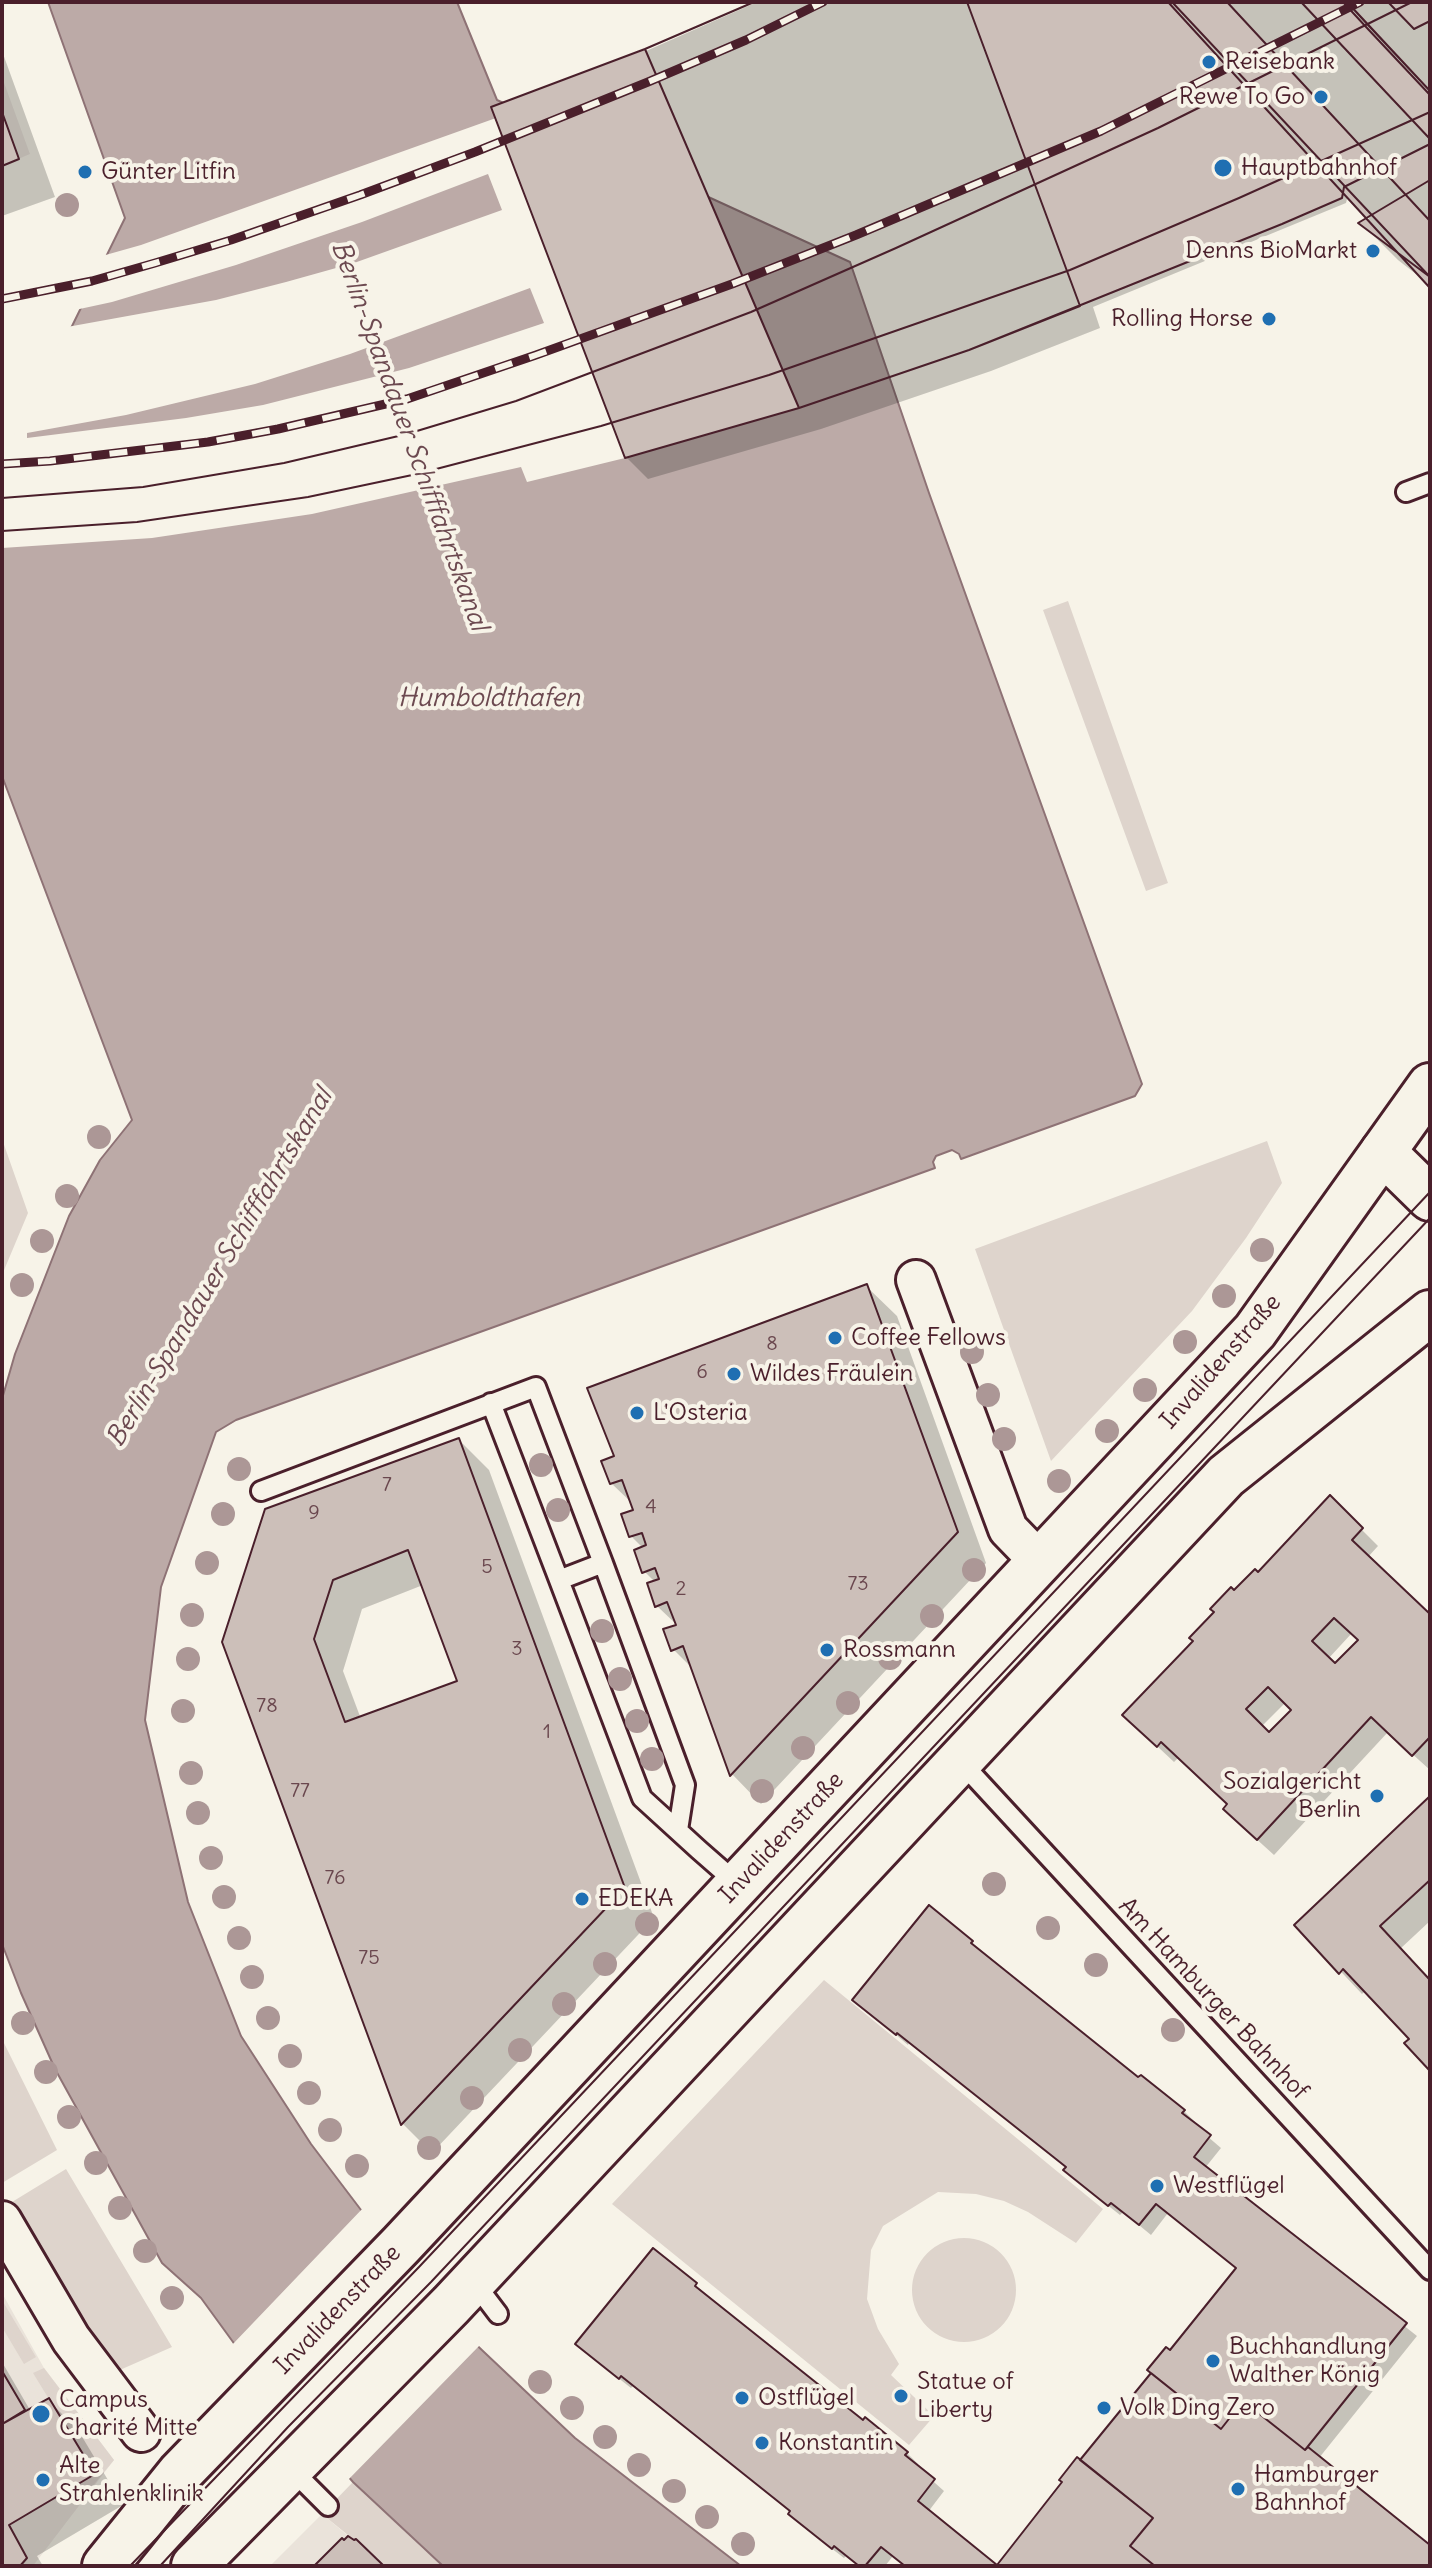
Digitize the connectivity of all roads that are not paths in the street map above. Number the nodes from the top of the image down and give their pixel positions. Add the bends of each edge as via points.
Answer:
1 (1430, 483) edge
2 (1406, 492) dead end
3 (1430, 1086) edge
4 (1383, 1152) junction
5 (1430, 1198) edge
6 (916, 1280) dead end
7 (1430, 1313) edge
8 (491, 1403) junction
9 (261, 1491) dead end
10 (1039, 1561) junction
11 (603, 1563) junction
12 (559, 1580) junction
13 (960, 1761) junction
14 (678, 1830) junction
15 (739, 1885) junction
16 (2, 2221) edge
17 (1430, 2270) edge
18 (141, 2432) dead end
19 (300, 2460) junction
20 (328, 2506) dead end
21 (105, 2566) edge
22 (194, 2566) edge

1 - 2 lane
3 - 4 main road, Invalidenstraße
4 - 5 main road
4 - 10 main road, Invalidenstraße via 1255,1331
6 - 10 street via 1008,1529
7 - 13 main road via 1226,1476
8 - 9 lane
8 - 11 lane via 536,1387
8 - 12 lane
10 - 15 main road, Invalidenstraße
11 - 12 lane
11 - 14 lane via 685,1785
12 - 14 lane via 642,1798
13 - 17 lane, Am Hamburger Bahnhof
13 - 19 main road via 474,2300
14 - 15 lane
15 - 21 main road, Invalidenstraße via 170,2484
16 - 18 street via 71,2339
19 - 20 lane
19 - 22 main road

